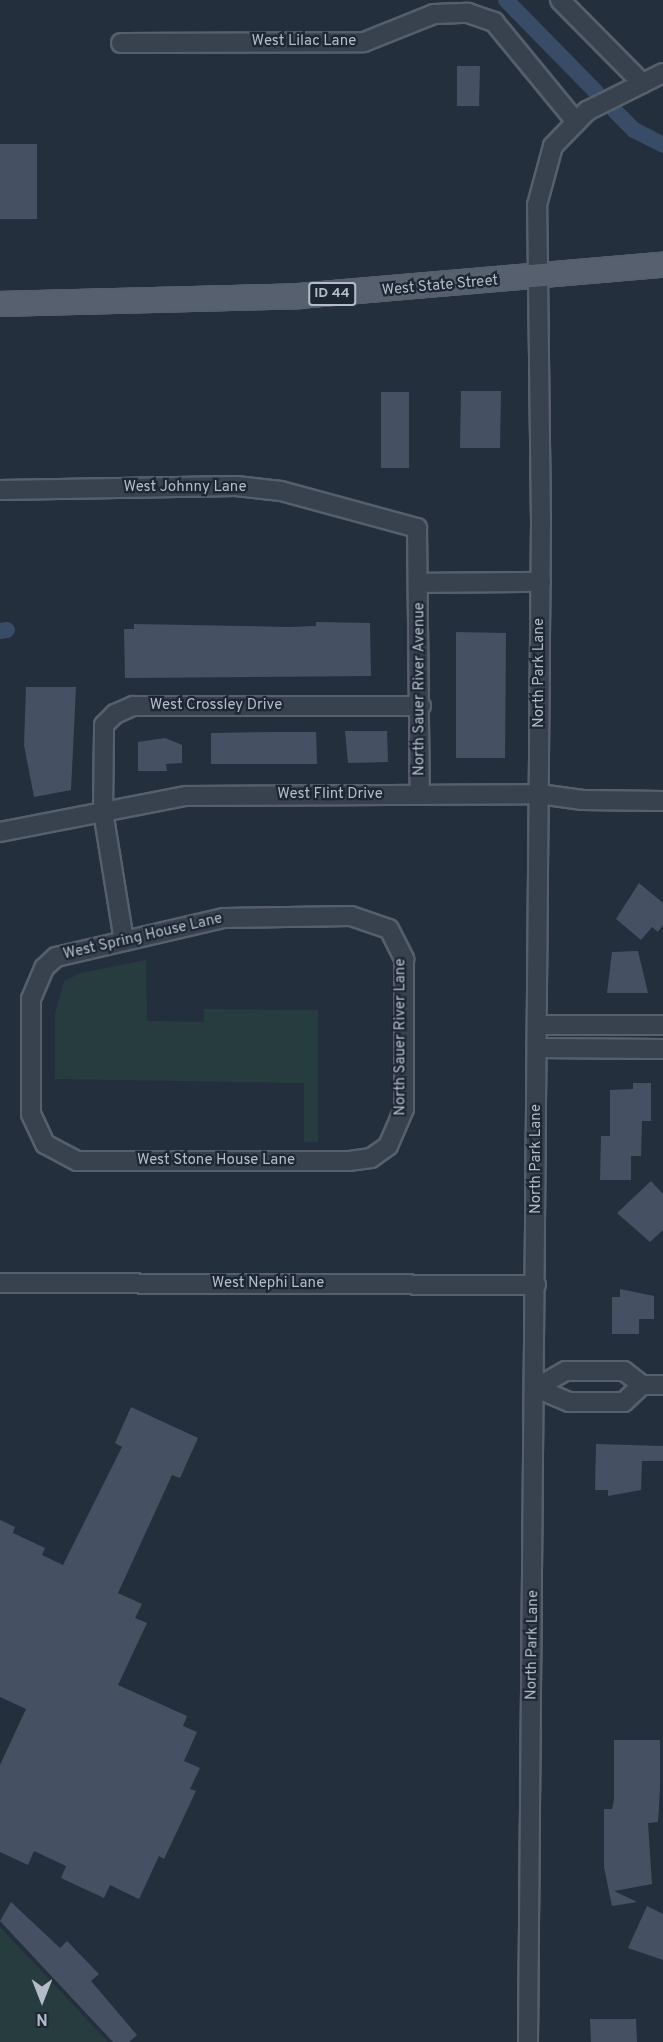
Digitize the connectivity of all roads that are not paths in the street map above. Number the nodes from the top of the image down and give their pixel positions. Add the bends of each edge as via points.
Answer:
1 (560, 0) edge
2 (121, 43) dead end
3 (663, 73) edge
4 (642, 83) junction
5 (576, 122) junction
6 (663, 265) edge
7 (538, 277) junction
8 (0, 304) edge
9 (0, 490) edge
10 (540, 582) junction
11 (420, 583) junction
12 (421, 706) junction
13 (420, 794) junction
14 (539, 794) junction
15 (663, 801) edge
16 (103, 812) junction
17 (0, 832) edge
18 (389, 929) joint
19 (124, 941) junction
20 (538, 1025) junction
21 (663, 1025) edge
22 (537, 1048) junction
23 (663, 1049) edge
24 (45, 1144) joint
25 (388, 1146) joint
26 (0, 1283) edge
27 (536, 1285) junction
28 (642, 1385) junction
29 (663, 1385) edge
30 (536, 1388) junction
31 (528, 2042) edge

1 - 4 street
2 - 5 street, West Lilac Lane via 364,42 434,14 468,13 494,22
3 - 4 street, North Park Lane
4 - 5 street, North Park Lane
5 - 7 street, North Park Lane via 553,147 537,204
6 - 7 main road, West State Street / ID 44
7 - 8 main road, West State Street / ID 44 via 298,296
7 - 10 street, North Park Lane
9 - 11 street, West Johnny Lane via 236,486 281,491 417,528
10 - 11 street
10 - 14 street, North Park Lane
11 - 12 street, North Sauer River Avenue
12 - 13 street, North Sauer River Avenue
12 - 16 street, West Crossley Drive via 133,706 104,725
13 - 14 street, West Flint Drive
13 - 16 street, West Flint Drive via 186,796
14 - 15 street, West Flint Drive via 583,800
14 - 20 street, North Park Lane
16 - 17 street, West Flint Drive
16 - 19 street
18 - 19 street, West Spring House Lane via 351,916 224,918
18 - 25 street, North Sauer River Lane via 404,959 404,1109
19 - 24 street, West Spring House Lane via 72,950 44,968 31,999 31,1114
20 - 21 street
20 - 22 street, North Park Lane
22 - 23 street
22 - 27 street, North Park Lane
24 - 25 street, West Stone House Lane via 77,1161 350,1161 371,1158
26 - 27 street, West Nephi Lane
27 - 30 street, North Park Lane
28 - 29 street
28 - 30 street via 624,1371 566,1371
28 - 30 street via 624,1402 568,1402
30 - 31 street, North Park Lane

